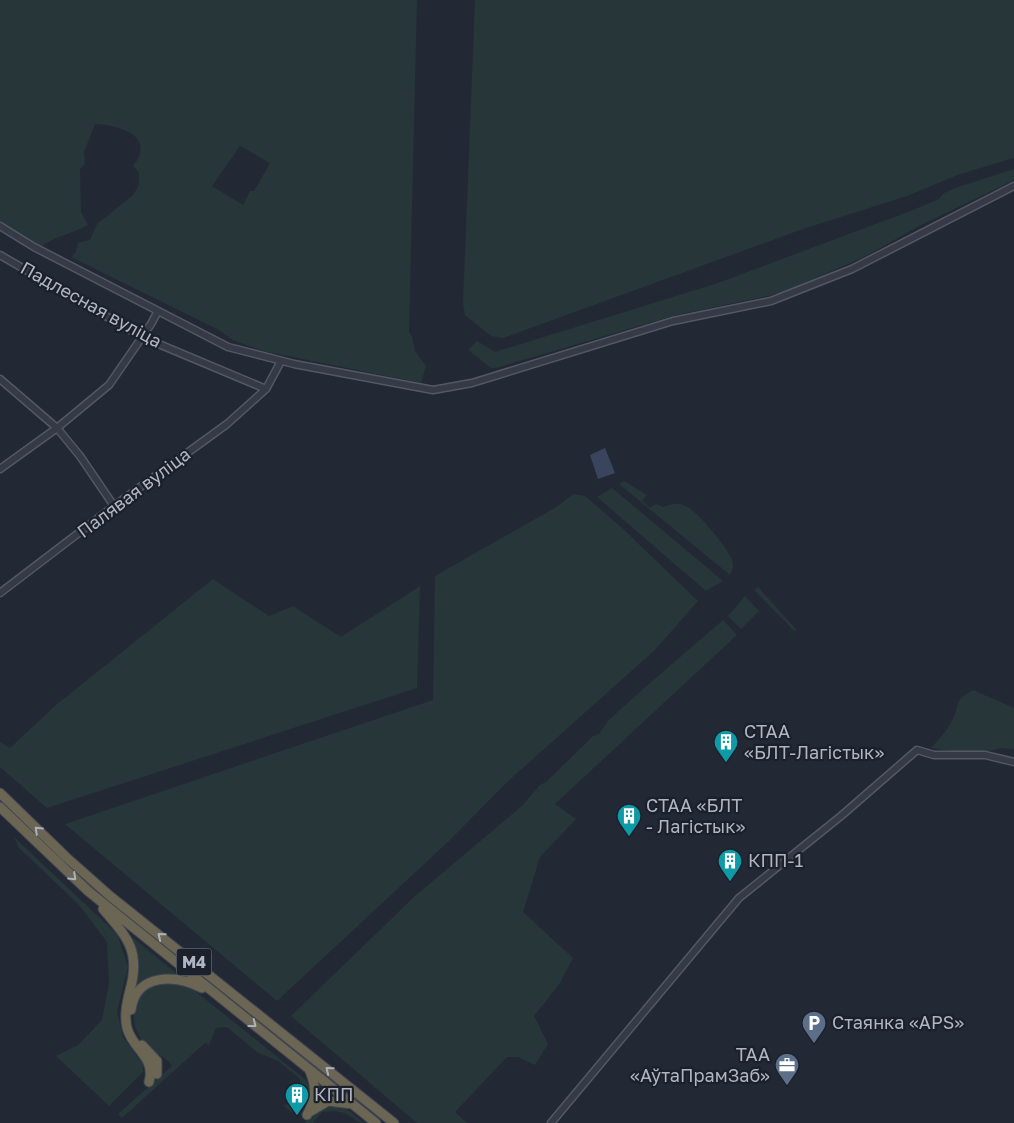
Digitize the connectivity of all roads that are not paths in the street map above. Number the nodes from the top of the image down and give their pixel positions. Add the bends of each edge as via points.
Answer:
1 (1014, 186) edge
2 (0, 226) edge
3 (0, 255) edge
4 (158, 311) junction
5 (142, 338) junction
6 (281, 361) junction
7 (0, 380) edge
8 (266, 389) junction
9 (57, 428) junction
10 (0, 469) edge
11 (114, 506) junction
12 (0, 593) edge
13 (1014, 762) edge
14 (0, 793) edge
15 (0, 808) edge
16 (88, 891) junction
17 (215, 994) junction
18 (308, 1067) junction
19 (157, 1074) dead end
20 (149, 1082) dead end
21 (353, 1104) junction
22 (376, 1123) edge
23 (394, 1123) edge
24 (550, 1123) edge

1 - 6 street via 859,265 771,301 673,321 458,386 422,390
2 - 4 street
3 - 5 street, Падлесная вуліца
4 - 5 street
4 - 6 street via 228,347
5 - 8 street, Падлесная вуліца
5 - 9 street via 109,385
6 - 8 street, Палявая вуліца
7 - 9 street
8 - 11 street, Палявая вуліца via 227,424
9 - 10 street
9 - 11 street
11 - 12 street, Палявая вуліца
13 - 24 street via 985,756 934,755 917,750 739,898
23 -> 14 highway, М4 via 110,896
15 -> 16 highway, М4
16 - 17 highway, М4
16 - 20 highway via 132,948 136,967 126,1009 126,1025 132,1041 150,1064
17 -> 18 highway, М4
17 - 19 highway via 188,982 166,978 148,984 136,996 131,1005 131,1023 139,1042 157,1061
18 - 21 highway, М4
18 - 21 highway via 315,1091 314,1103 307,1115 328,1101
21 - 22 highway, М4

